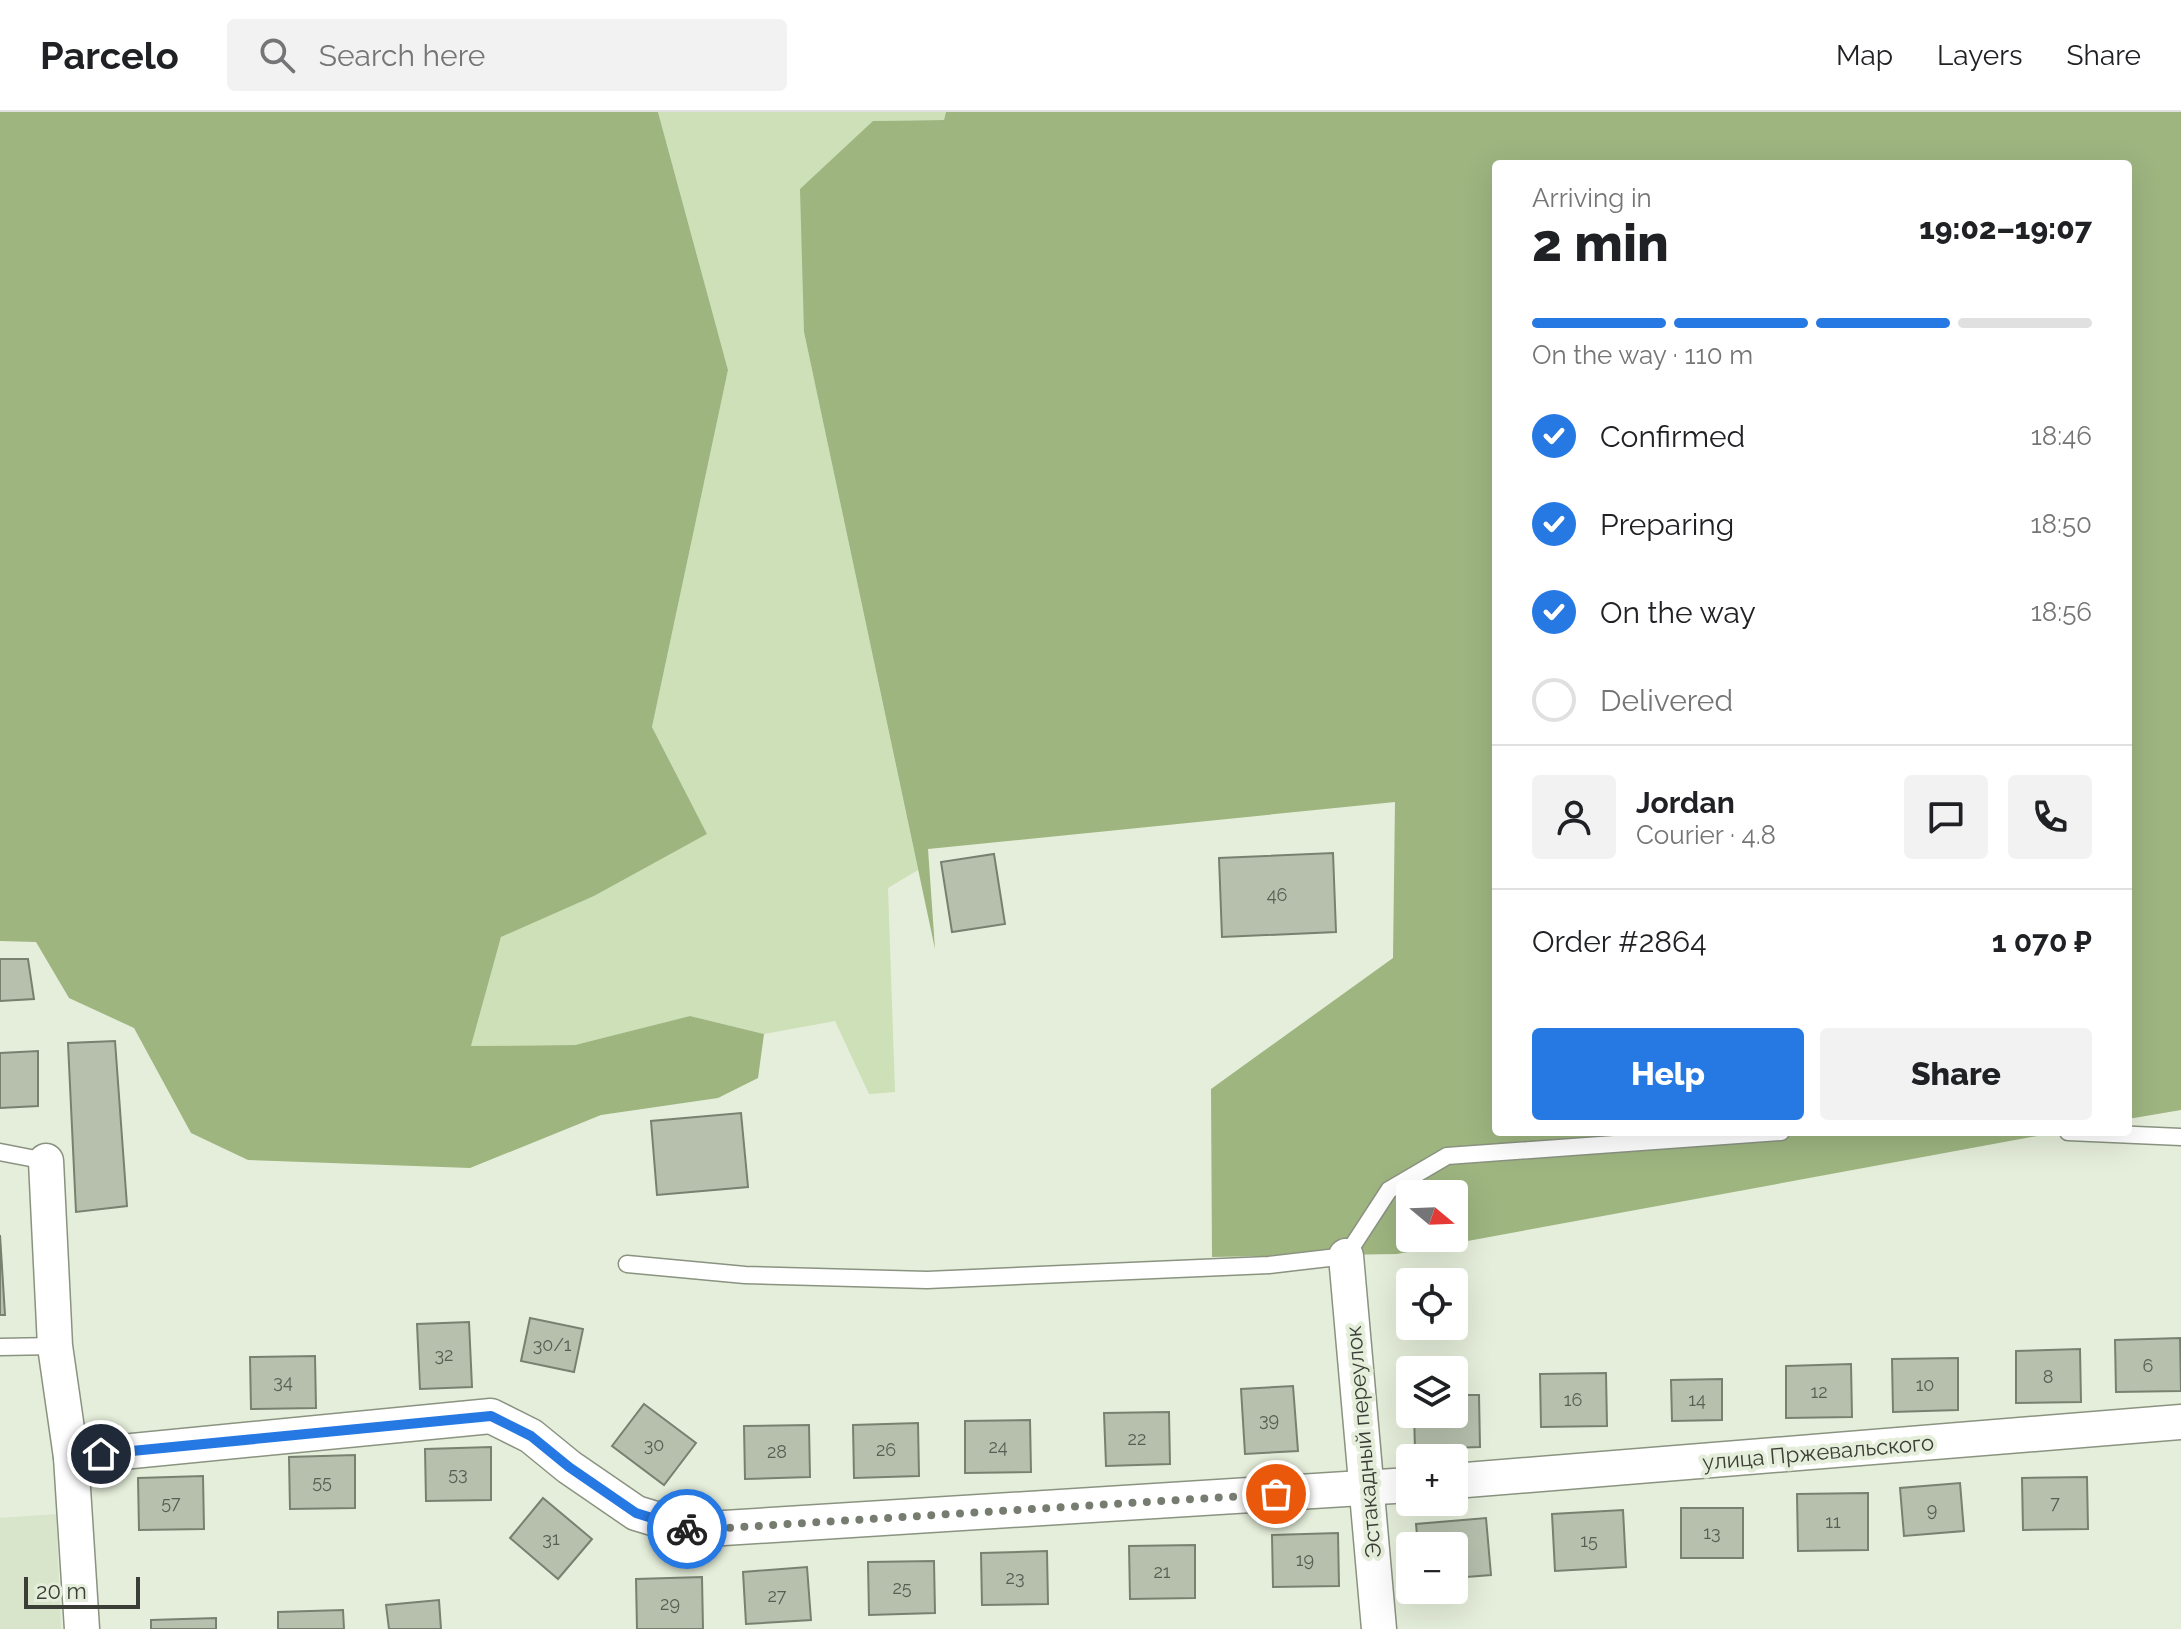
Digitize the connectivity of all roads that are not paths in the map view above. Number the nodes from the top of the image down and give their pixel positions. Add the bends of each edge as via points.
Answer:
1 (2132, 1135) edge
2 (1725, 1136) edge
3 (2181, 1137) edge
4 (0, 1152) edge
5 (46, 1161) joint
6 (1346, 1256) junction
7 (627, 1264) dead end
8 (55, 1346) junction
9 (0, 1347) edge
10 (2181, 1422) edge
11 (71, 1457) junction
12 (1468, 1480) edge
13 (1396, 1486) edge
14 (1368, 1488) junction
15 (82, 1629) edge
16 (1379, 1629) edge

1 - 3 lane
2 - 6 lane via 1447,1156 1389,1190
4 - 5 lane
5 - 8 street
6 - 7 lane via 1269,1265 927,1280 745,1275
6 - 14 street, Эстакадный переулок
8 - 9 lane
8 - 11 street
10 - 12 street, улица Пржевальского
11 - 14 street via 491,1416 531,1436 636,1513 692,1530
11 - 15 street
13 - 14 street
14 - 16 street, Эстакадный переулок

